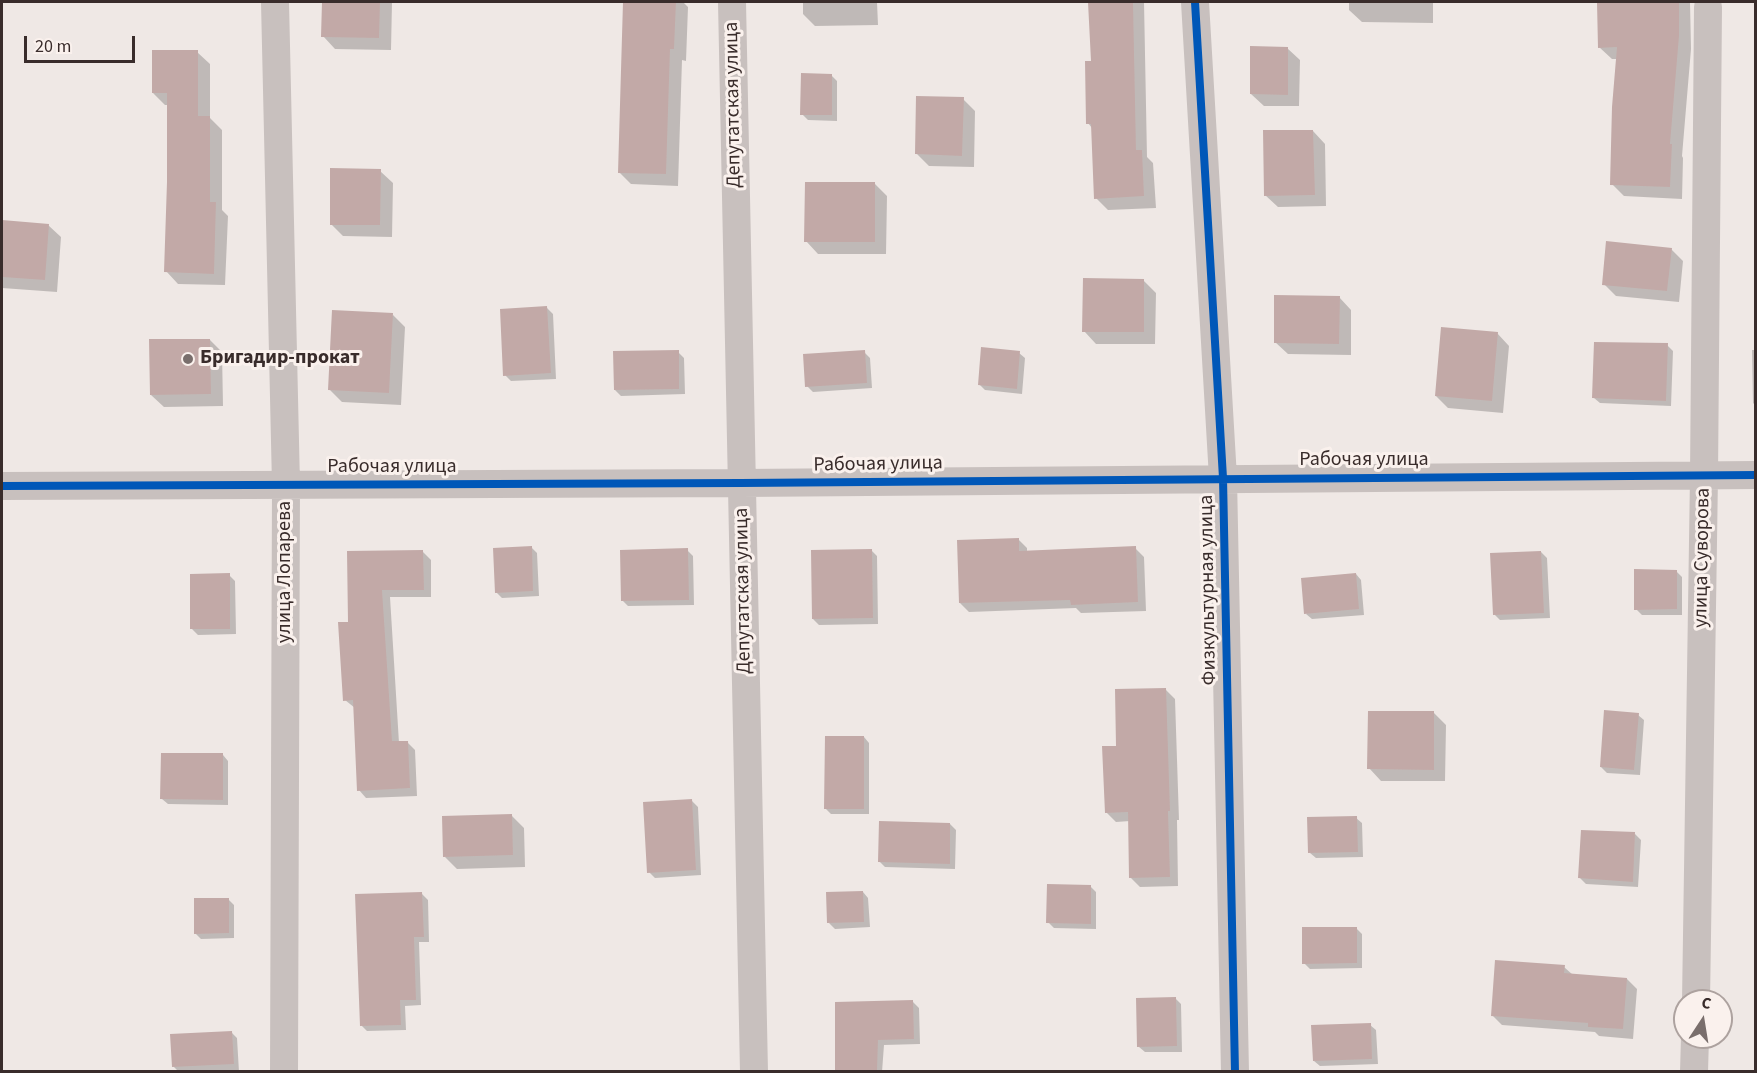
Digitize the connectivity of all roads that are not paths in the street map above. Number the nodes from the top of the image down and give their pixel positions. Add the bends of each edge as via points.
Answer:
1 (275, 2) edge
2 (732, 2) edge
3 (1195, 2) edge
4 (1708, 7) dead end
5 (1755, 475) edge
6 (1704, 476) junction
7 (1223, 478) junction
8 (741, 483) junction
9 (286, 485) junction
10 (2, 486) edge
11 (1696, 989) edge
12 (1695, 1049) edge
13 (284, 1071) edge
14 (754, 1071) edge
15 (1235, 1071) edge
16 (1694, 1071) edge

1 - 9 street, улица Лопарева
2 - 8 street, Депутатская улица
3 - 7 street, Физкультурная улица
4 - 6 street, улица Суворова
5 - 6 street, Рабочая улица
6 - 7 street, Рабочая улица
6 - 11 street, улица Суворова
7 - 8 street, Рабочая улица
7 - 15 street, Физкультурная улица
8 - 9 street, Рабочая улица
8 - 14 street, Депутатская улица
9 - 10 street, Рабочая улица
9 - 13 street, улица Лопарева
12 - 16 street

